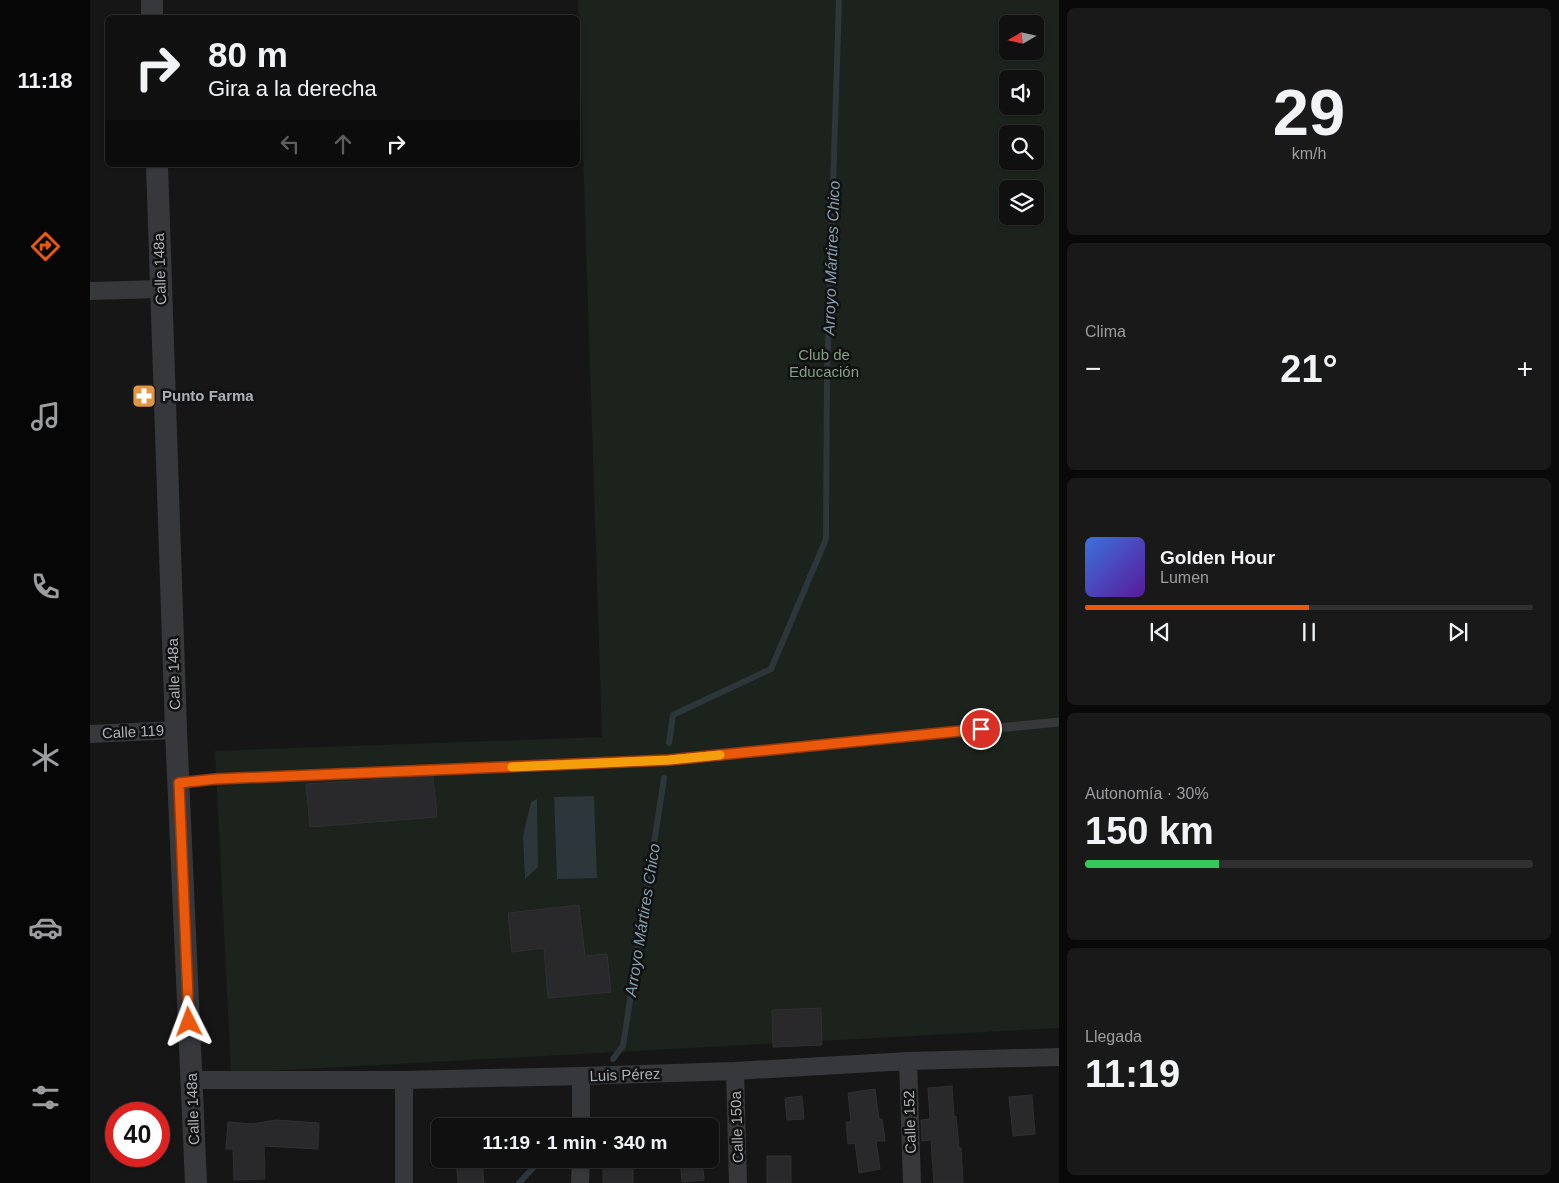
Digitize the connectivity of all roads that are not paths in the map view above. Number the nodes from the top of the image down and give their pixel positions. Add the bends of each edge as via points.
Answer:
1 (152, 0) edge
2 (152, 15) edge
3 (157, 167) edge
4 (160, 289) junction
5 (90, 291) edge
6 (1059, 722) edge
7 (176, 730) junction
8 (90, 734) edge
9 (179, 783) junction
10 (1059, 1057) edge
11 (908, 1061) junction
12 (735, 1071) junction
13 (581, 1076) junction
14 (192, 1080) junction
15 (404, 1080) junction
16 (581, 1118) edge
17 (580, 1168) edge
18 (196, 1183) edge
19 (404, 1183) edge
20 (580, 1183) edge
21 (738, 1183) edge
22 (912, 1183) edge

1 - 2 street
3 - 4 street, Calle 148a
4 - 5 street
4 - 7 street, Calle 148a
6 - 9 lane via 669,760
7 - 8 street, Calle 119
7 - 9 street, Calle 148a
9 - 14 street, Calle 148a
10 - 11 street, Luis Pérez
11 - 12 street, Luis Pérez
11 - 22 street, Calle 152
12 - 13 street, Luis Pérez
12 - 21 street, Calle 150a
13 - 15 street, Luis Pérez
13 - 16 street
14 - 15 street, Luis Pérez
14 - 18 street, Calle 148a
15 - 19 street
17 - 20 street

